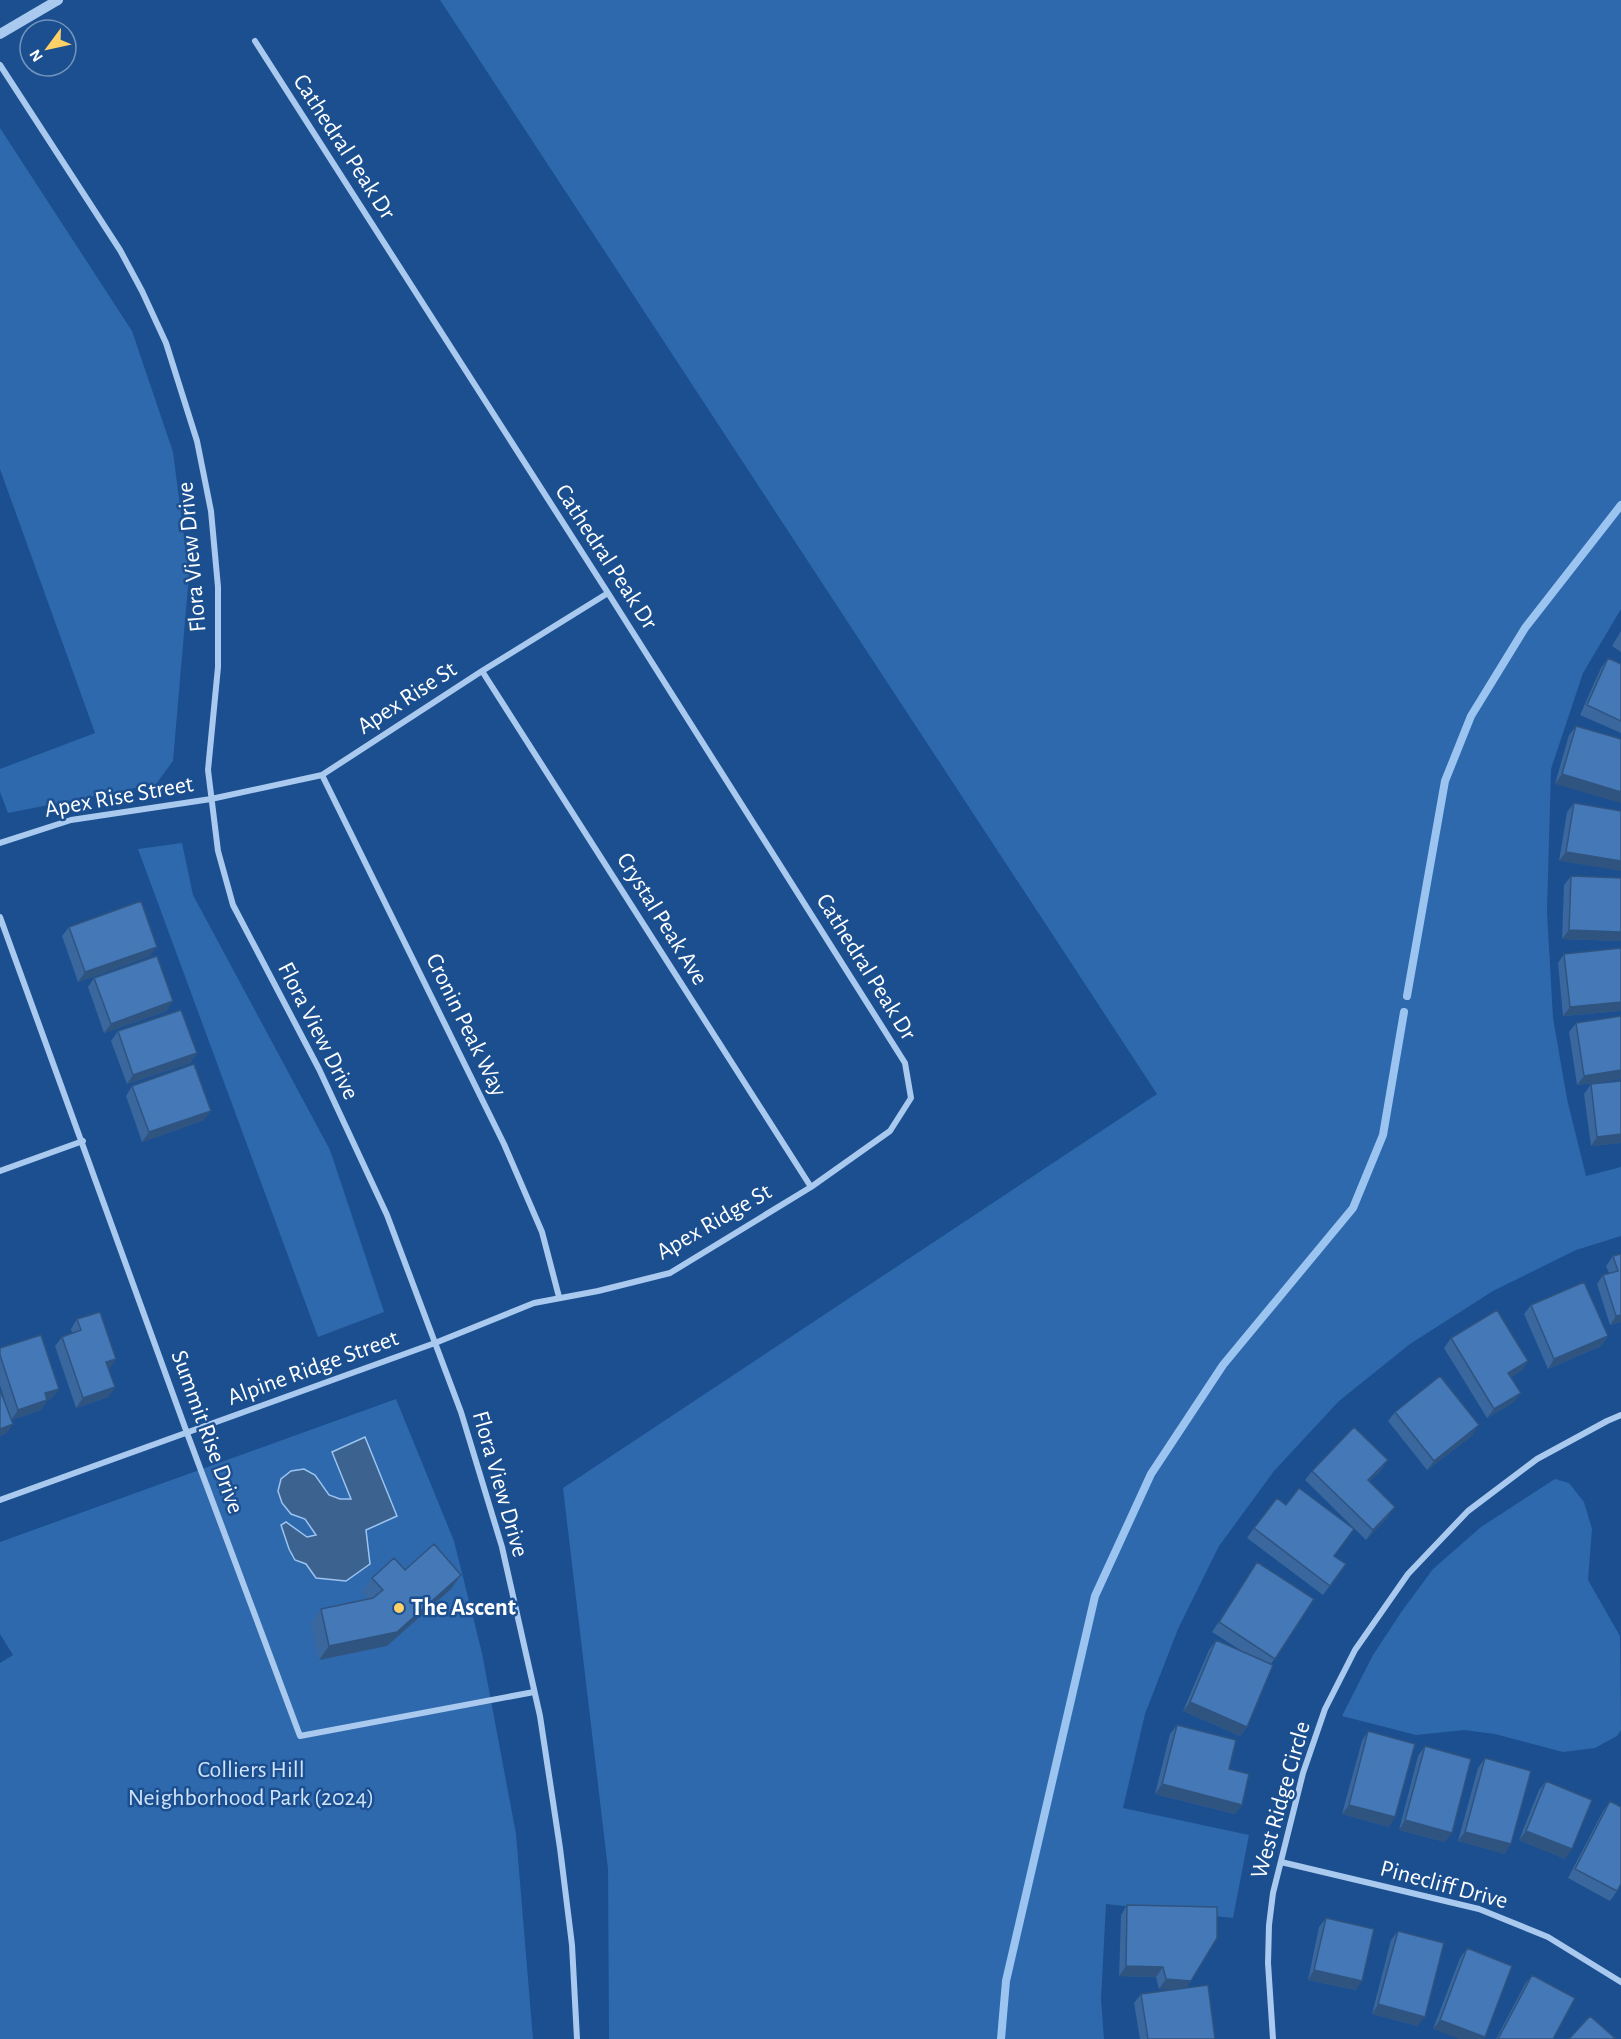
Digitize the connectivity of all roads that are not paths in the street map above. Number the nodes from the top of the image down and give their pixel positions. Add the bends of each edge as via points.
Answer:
1 (58, 0) edge
2 (0, 34) edge
3 (255, 41) dead end
4 (0, 65) edge
5 (608, 592) junction
6 (482, 671) junction
7 (322, 775) junction
8 (211, 799) junction
9 (0, 843) edge
10 (0, 917) edge
11 (911, 1098) joint
12 (83, 1141) junction
13 (0, 1171) edge
14 (811, 1187) junction
15 (559, 1297) junction
16 (435, 1343) junction
17 (1621, 1415) edge
18 (187, 1433) junction
19 (0, 1500) edge
20 (534, 1692) junction
21 (1281, 1862) junction
22 (1621, 1982) edge
23 (577, 2039) edge
24 (1273, 2039) edge

1 - 2 street
3 - 5 street, Cathedral Peak Dr
4 - 8 street, Flora View Drive via 137,281 166,343 197,441 211,511 218,587 218,667 208,770
5 - 6 street, Apex Rise St
5 - 11 street, Cathedral Peak Dr via 905,1064
6 - 7 street, Apex Rise St
6 - 14 street, Crystal Peak Ave
7 - 8 street, Apex Rise St
7 - 15 street, Cronin Peak Way via 504,1144 543,1232
8 - 9 street, Apex Rise Street via 71,820
8 - 16 street, Flora View Drive via 218,851 233,905 319,1069 387,1215
10 - 12 street, Summit Rise Drive
11 - 14 street, Apex Ridge St via 890,1131
12 - 13 street
12 - 18 street, Summit Rise Drive
14 - 15 street, Apex Ridge St via 670,1273
15 - 16 street, Apex Ridge St via 534,1303
16 - 18 street, Alpine Ridge Street
16 - 20 street, Flora View Drive via 461,1412 502,1547
17 - 21 street, West Ridge Circle via 1537,1459 1468,1511 1408,1574 1355,1650 1325,1709 1303,1773
18 - 19 street, Alpine Ridge Street
18 - 20 street, Summit Rise Drive via 300,1736
20 - 23 street, Flora View Drive via 560,1848 572,1945
21 - 22 street, Pinecliff Drive via 1479,1909 1548,1937
21 - 24 street, West Ridge Circle via 1269,1925

